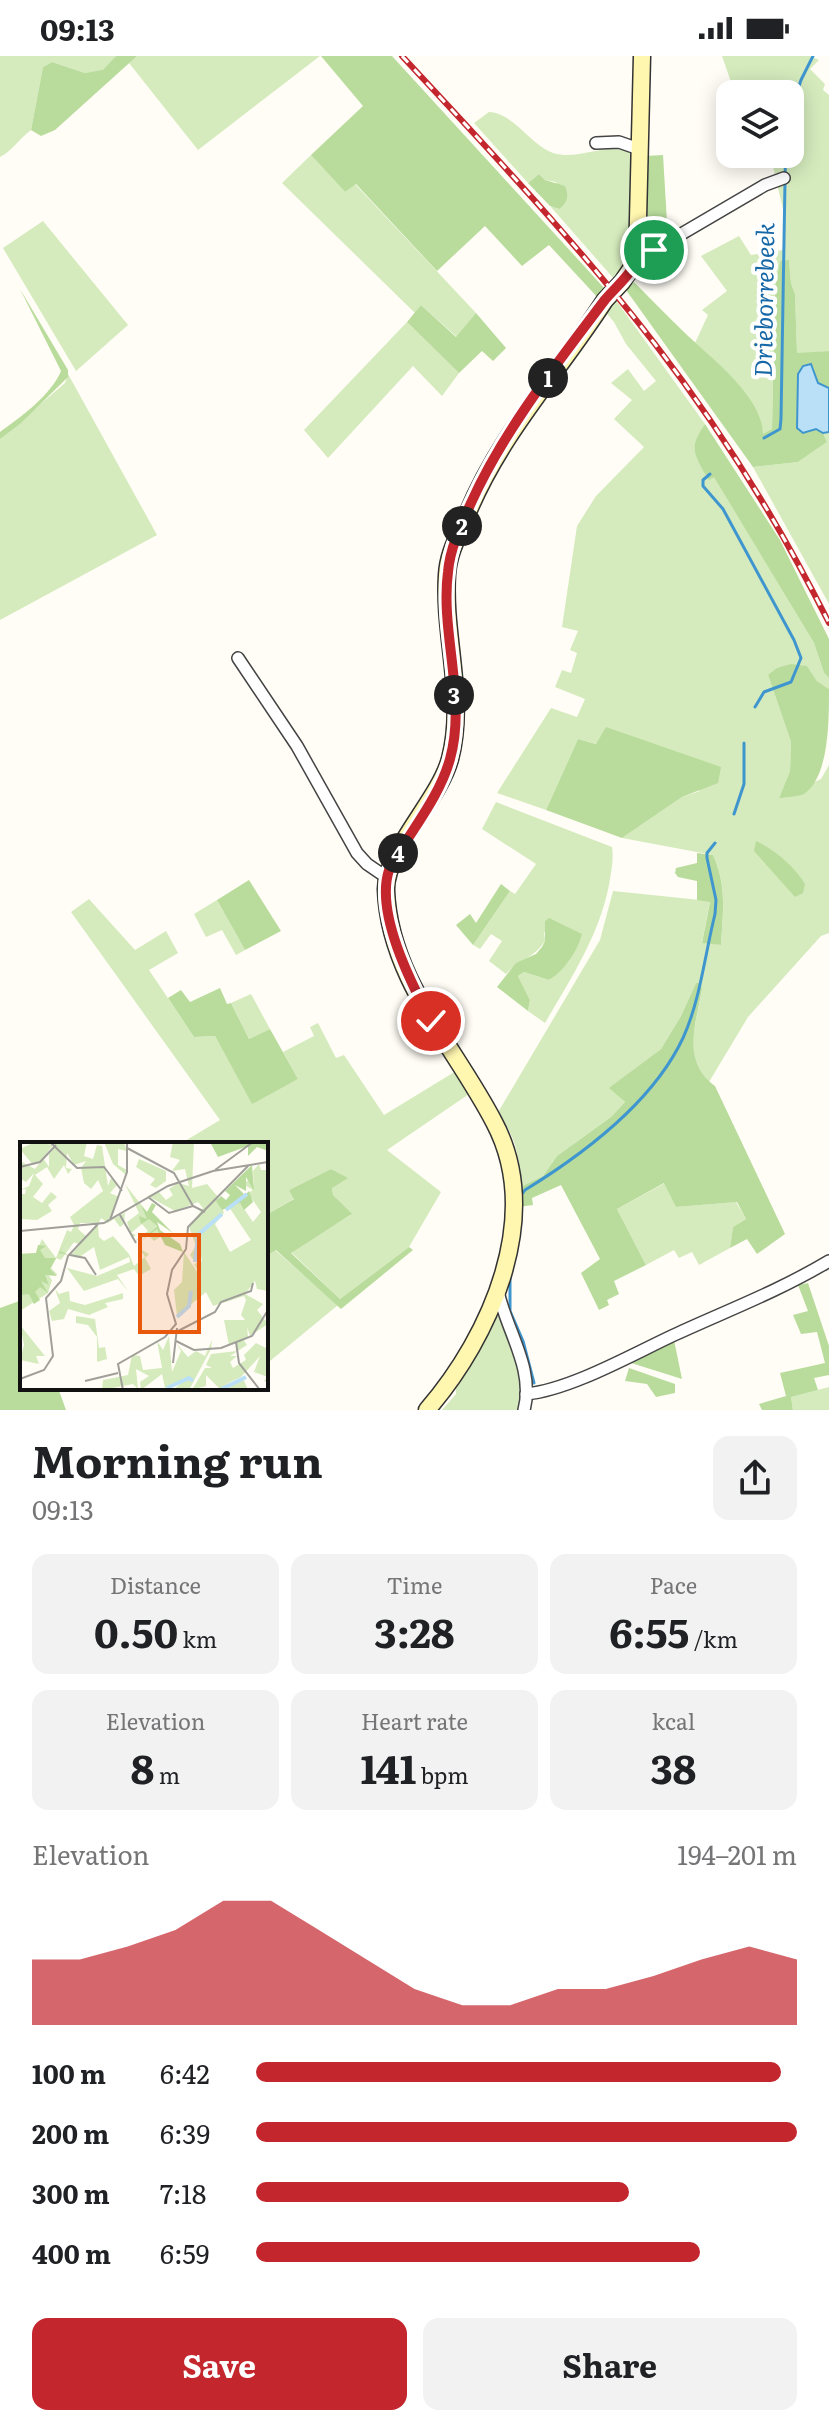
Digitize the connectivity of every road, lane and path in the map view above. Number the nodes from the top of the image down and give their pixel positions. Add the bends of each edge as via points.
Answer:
1 (642, 56) edge
2 (596, 143) dead end
3 (639, 149) junction
4 (784, 178) dead end
5 (638, 253) junction
6 (238, 658) dead end
7 (386, 877) junction
8 (829, 1261) edge
9 (498, 1291) junction
10 (526, 1394) junction
11 (427, 1410) edge
12 (524, 1410) edge

1 - 3 main road
2 - 3 street via 619,142
3 - 5 main road
4 - 5 street via 654,250
5 - 7 main road via 634,267 497,452 451,551 451,757
6 - 7 street via 297,746 357,853
7 - 9 main road via 391,924 417,994 493,1118 512,1165 512,1221
8 - 10 street via 790,1285 589,1373
9 - 10 street via 523,1366
9 - 11 main road via 461,1365
10 - 12 street

